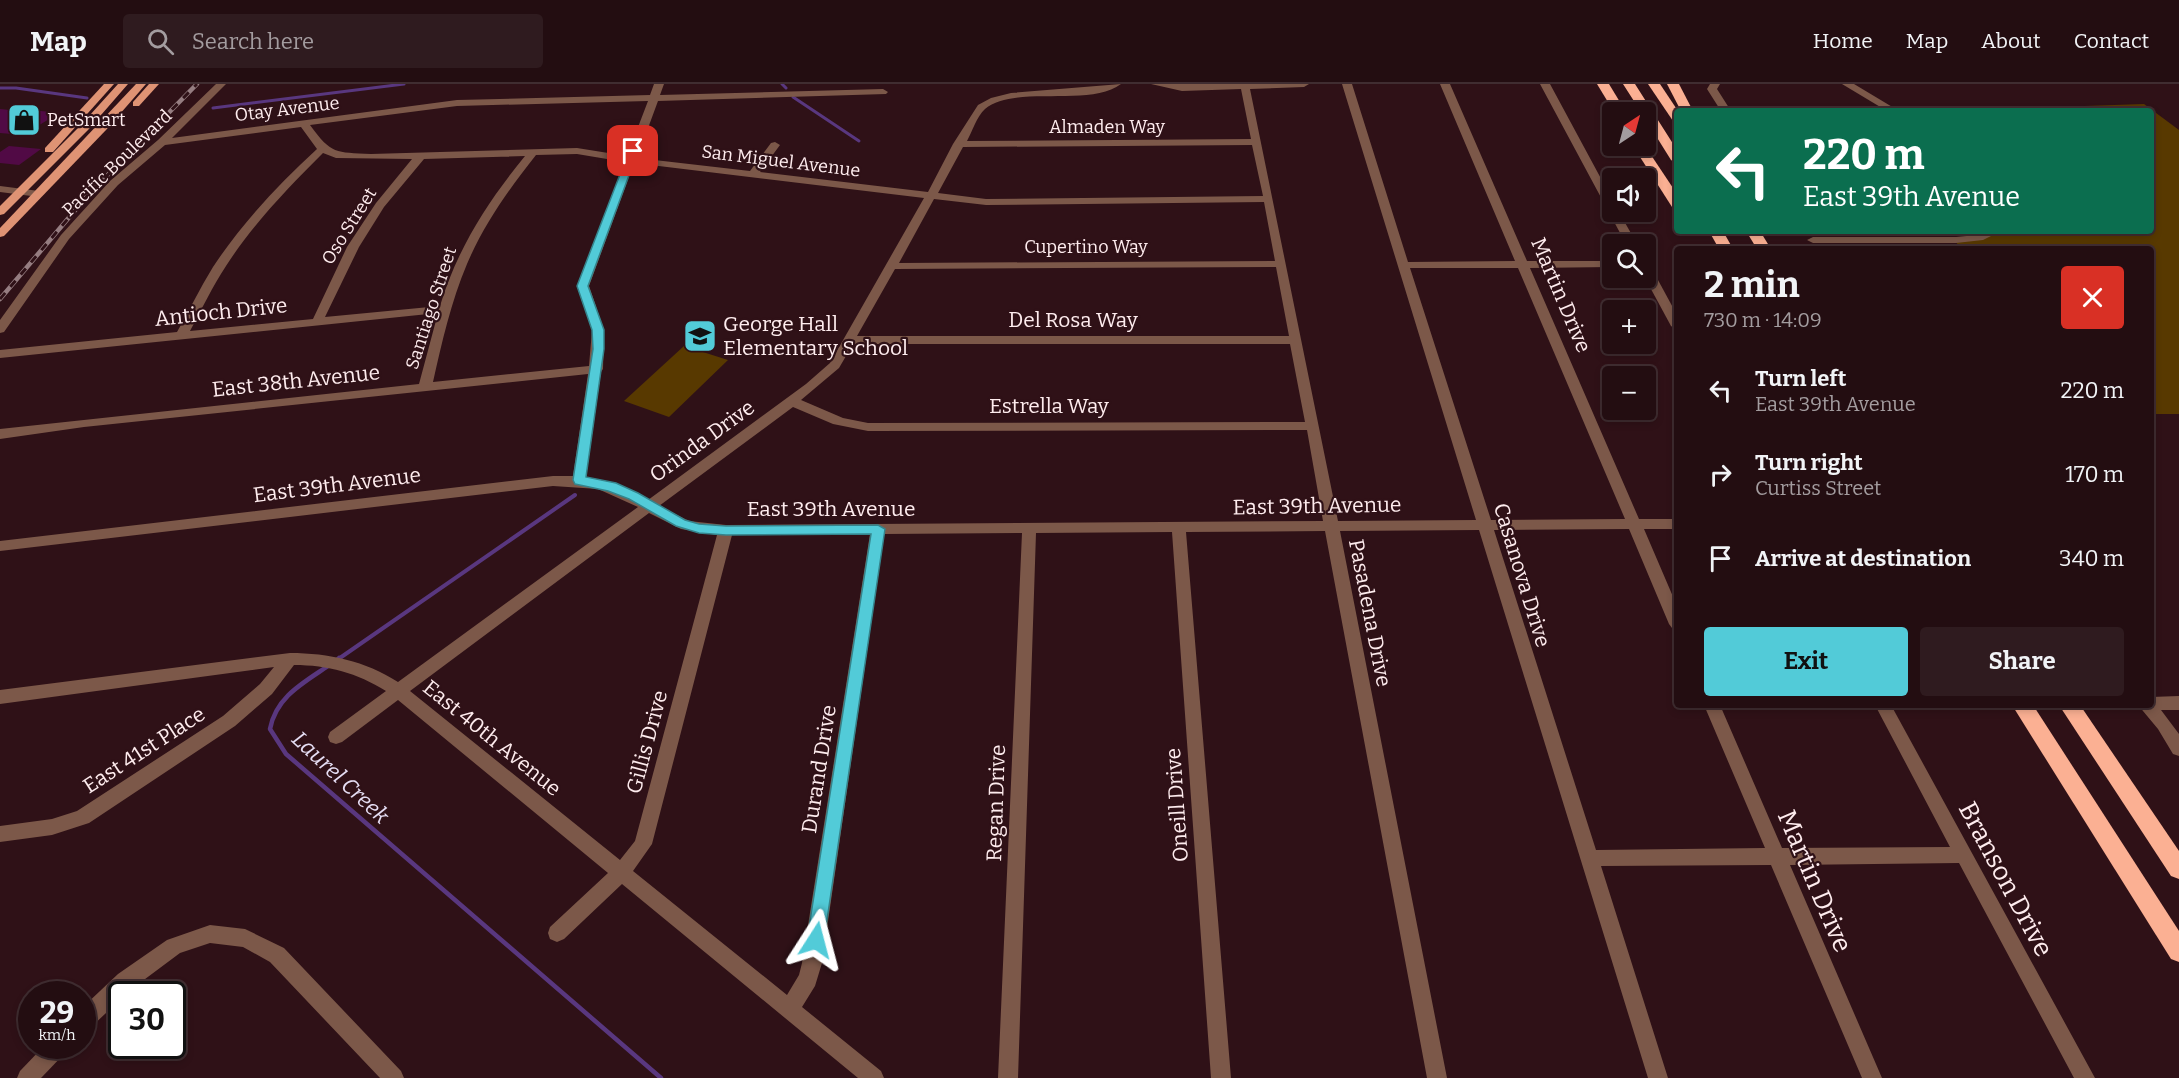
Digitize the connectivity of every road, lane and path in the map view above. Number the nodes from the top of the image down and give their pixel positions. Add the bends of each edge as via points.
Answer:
1 (109, 84) edge
2 (123, 84) edge
3 (141, 84) edge
4 (154, 84) edge
5 (221, 84) edge
6 (659, 84) edge
7 (1116, 84) edge
8 (1156, 84) edge
9 (1304, 84) edge
10 (1347, 84) edge
11 (1445, 84) edge
12 (1545, 84) edge
13 (1603, 84) edge
14 (1629, 84) edge
15 (1654, 84) edge
16 (1673, 84) edge
17 (1715, 84) edge
18 (1847, 84) edge
19 (1245, 86) junction
20 (883, 92) dead end
21 (655, 96) junction
22 (1614, 102) edge
23 (1685, 108) edge
24 (1724, 108) edge
25 (1889, 108) edge
26 (1674, 114) edge
27 (304, 124) junction
28 (162, 142) junction
29 (1257, 142) junction
30 (958, 144) junction
31 (775, 145) dead end
32 (322, 149) junction
33 (533, 152) junction
34 (421, 155) junction
35 (1674, 155) edge
36 (1646, 156) edge
37 (630, 159) junction
38 (753, 174) junction
39 (57, 176) junction
40 (0, 189) edge
41 (1602, 190) edge
42 (20, 192) junction
43 (39, 194) junction
44 (929, 195) junction
45 (1269, 199) junction
46 (1674, 199) edge
47 (0, 212) edge
48 (0, 234) edge
49 (1988, 234) edge
50 (1813, 240) edge
51 (1960, 244) edge
52 (1281, 264) junction
53 (1522, 264) junction
54 (1602, 264) edge
55 (1402, 265) junction
56 (891, 266) junction
57 (1656, 287) edge
58 (446, 309) junction
59 (1674, 320) edge
60 (317, 322) junction
61 (0, 329) edge
62 (181, 336) junction
63 (850, 340) junction
64 (1295, 340) junction
65 (0, 354) edge
66 (597, 369) junction
67 (426, 387) junction
68 (792, 401) junction
69 (1311, 426) junction
70 (0, 434) edge
71 (579, 480) junction
72 (650, 506) junction
73 (1674, 524) edge
74 (1485, 525) junction
75 (1635, 525) junction
76 (1332, 527) junction
77 (878, 529) junction
78 (1029, 529) junction
79 (1179, 529) junction
80 (726, 530) junction
81 (0, 546) edge
82 (1674, 617) edge
83 (290, 659) junction
84 (397, 690) junction
85 (0, 697) edge
86 (2179, 703) edge
87 (2154, 704) edge
88 (1713, 708) edge
89 (1885, 708) edge
90 (2024, 708) edge
91 (2071, 708) edge
92 (2149, 708) edge
93 (336, 736) dead end
94 (2179, 749) edge
95 (0, 834) edge
96 (1965, 855) junction
97 (1587, 858) junction
98 (1777, 858) junction
99 (2179, 869) edge
100 (622, 872) junction
101 (556, 933) dead end
102 (2179, 951) edge
103 (96, 1009) edge
104 (789, 1009) junction
105 (45, 1059) edge
106 (27, 1078) edge
107 (394, 1078) edge
108 (874, 1078) edge
109 (1008, 1078) edge
110 (1221, 1078) edge
111 (1437, 1078) edge
112 (1658, 1078) edge
113 (1872, 1078) edge
114 (2085, 1078) edge

1 - 42 main road via 23,177 18,185
2 - 42 main road
3 - 39 main road
4 - 39 main road via 108,133
5 - 28 street, Pacific Boulevard
6 - 21 street
7 - 30 street, Orinda Drive via 1092,90 1024,92 989,100
8 - 19 street via 1182,88
9 - 19 street
10 - 55 street, Casanova Drive
11 - 53 street, Martin Drive
12 - 41 street
13 - 22 highway
14 - 35 highway
15 - 26 highway
16 - 23 highway
17 - 24 street via 1712,89
18 - 25 street
19 - 29 street, Pasadena Drive
20 - 21 street, Otay Avenue
21 - 27 street, Otay Avenue via 457,103
21 - 37 street
27 - 28 street, Otay Avenue
27 - 32 street
28 - 61 street, Pacific Boulevard via 114,183 65,237
29 - 30 street, Almaden Way
29 - 45 street, Pasadena Drive
30 - 44 street, Orinda Drive
31 - 38 street
32 - 34 street, San Miguel Avenue via 336,155
32 - 62 street via 247,228 219,267
33 - 34 street, San Miguel Avenue
33 - 37 street, San Miguel Avenue via 577,151
33 - 58 street, Santiago Street via 496,200 468,248
34 - 60 street, Oso Street via 352,247
36 - 46 highway
37 - 38 street, San Miguel Avenue
37 - 66 street via 582,286 598,330
38 - 44 street, San Miguel Avenue
39 - 43 main road
40 - 42 street
42 - 43 street
42 - 47 main road
43 - 48 main road
44 - 45 street, San Miguel Avenue via 986,202
44 - 56 street, Orinda Drive
45 - 52 street, Pasadena Drive
49 - 51 street
50 - 51 street
52 - 56 street, Cupertino Way
52 - 64 street, Pasadena Drive
53 - 54 street
53 - 55 street
53 - 75 street, Martin Drive
55 - 74 street, Casanova Drive
56 - 63 street, Orinda Drive
57 - 59 street
58 - 60 street, Antioch Drive
58 - 67 street, Santiago Street
60 - 62 street, Antioch Drive
62 - 65 street, Antioch Drive
63 - 64 street, Del Rosa Way
63 - 68 street, Orinda Drive via 835,364
64 - 69 street, Pasadena Drive
66 - 67 street, East 38th Avenue
66 - 71 street
67 - 70 street, East 38th Avenue
68 - 69 street, Estrella Way via 825,418 868,427
68 - 72 street, Orinda Drive
69 - 76 street, Pasadena Drive
71 - 72 street, East 39th Avenue via 611,487
71 - 81 street, East 39th Avenue
72 - 80 street, East 39th Avenue via 680,523
72 - 84 street, Orinda Drive
73 - 75 street, East 39th Avenue
74 - 75 street, East 39th Avenue
74 - 76 street, East 39th Avenue
74 - 97 street, Casanova Drive
75 - 82 street, Martin Drive
76 - 79 street, East 39th Avenue
76 - 111 street, Pasadena Drive
77 - 78 street, East 39th Avenue
77 - 80 street, East 39th Avenue
77 - 104 street, Durand Drive via 812,963 808,979
78 - 79 street, East 39th Avenue
78 - 109 street, Regan Drive
79 - 110 street, Oneill Drive
80 - 100 street, Gillis Drive via 643,844
83 - 84 street, East 40th Avenue via 353,666
83 - 85 street, East 40th Avenue
83 - 95 street, East 41st Place via 266,689 229,720 83,817 66,826
84 - 93 street, Orinda Drive
84 - 100 street, East 40th Avenue
86 - 87 street
88 - 98 street, Martin Drive
89 - 96 street, Branson Drive
90 - 102 highway
91 - 99 highway
92 - 94 street
96 - 98 street
96 - 114 street, Branson Drive
97 - 98 street
97 - 112 street, Casanova Drive
98 - 113 street, Martin Drive
100 - 101 street, Gillis Drive
100 - 104 street, East 40th Avenue
103 - 107 street via 125,981 174,945 210,934 246,938 277,955
104 - 108 street, East 40th Avenue
105 - 106 street

